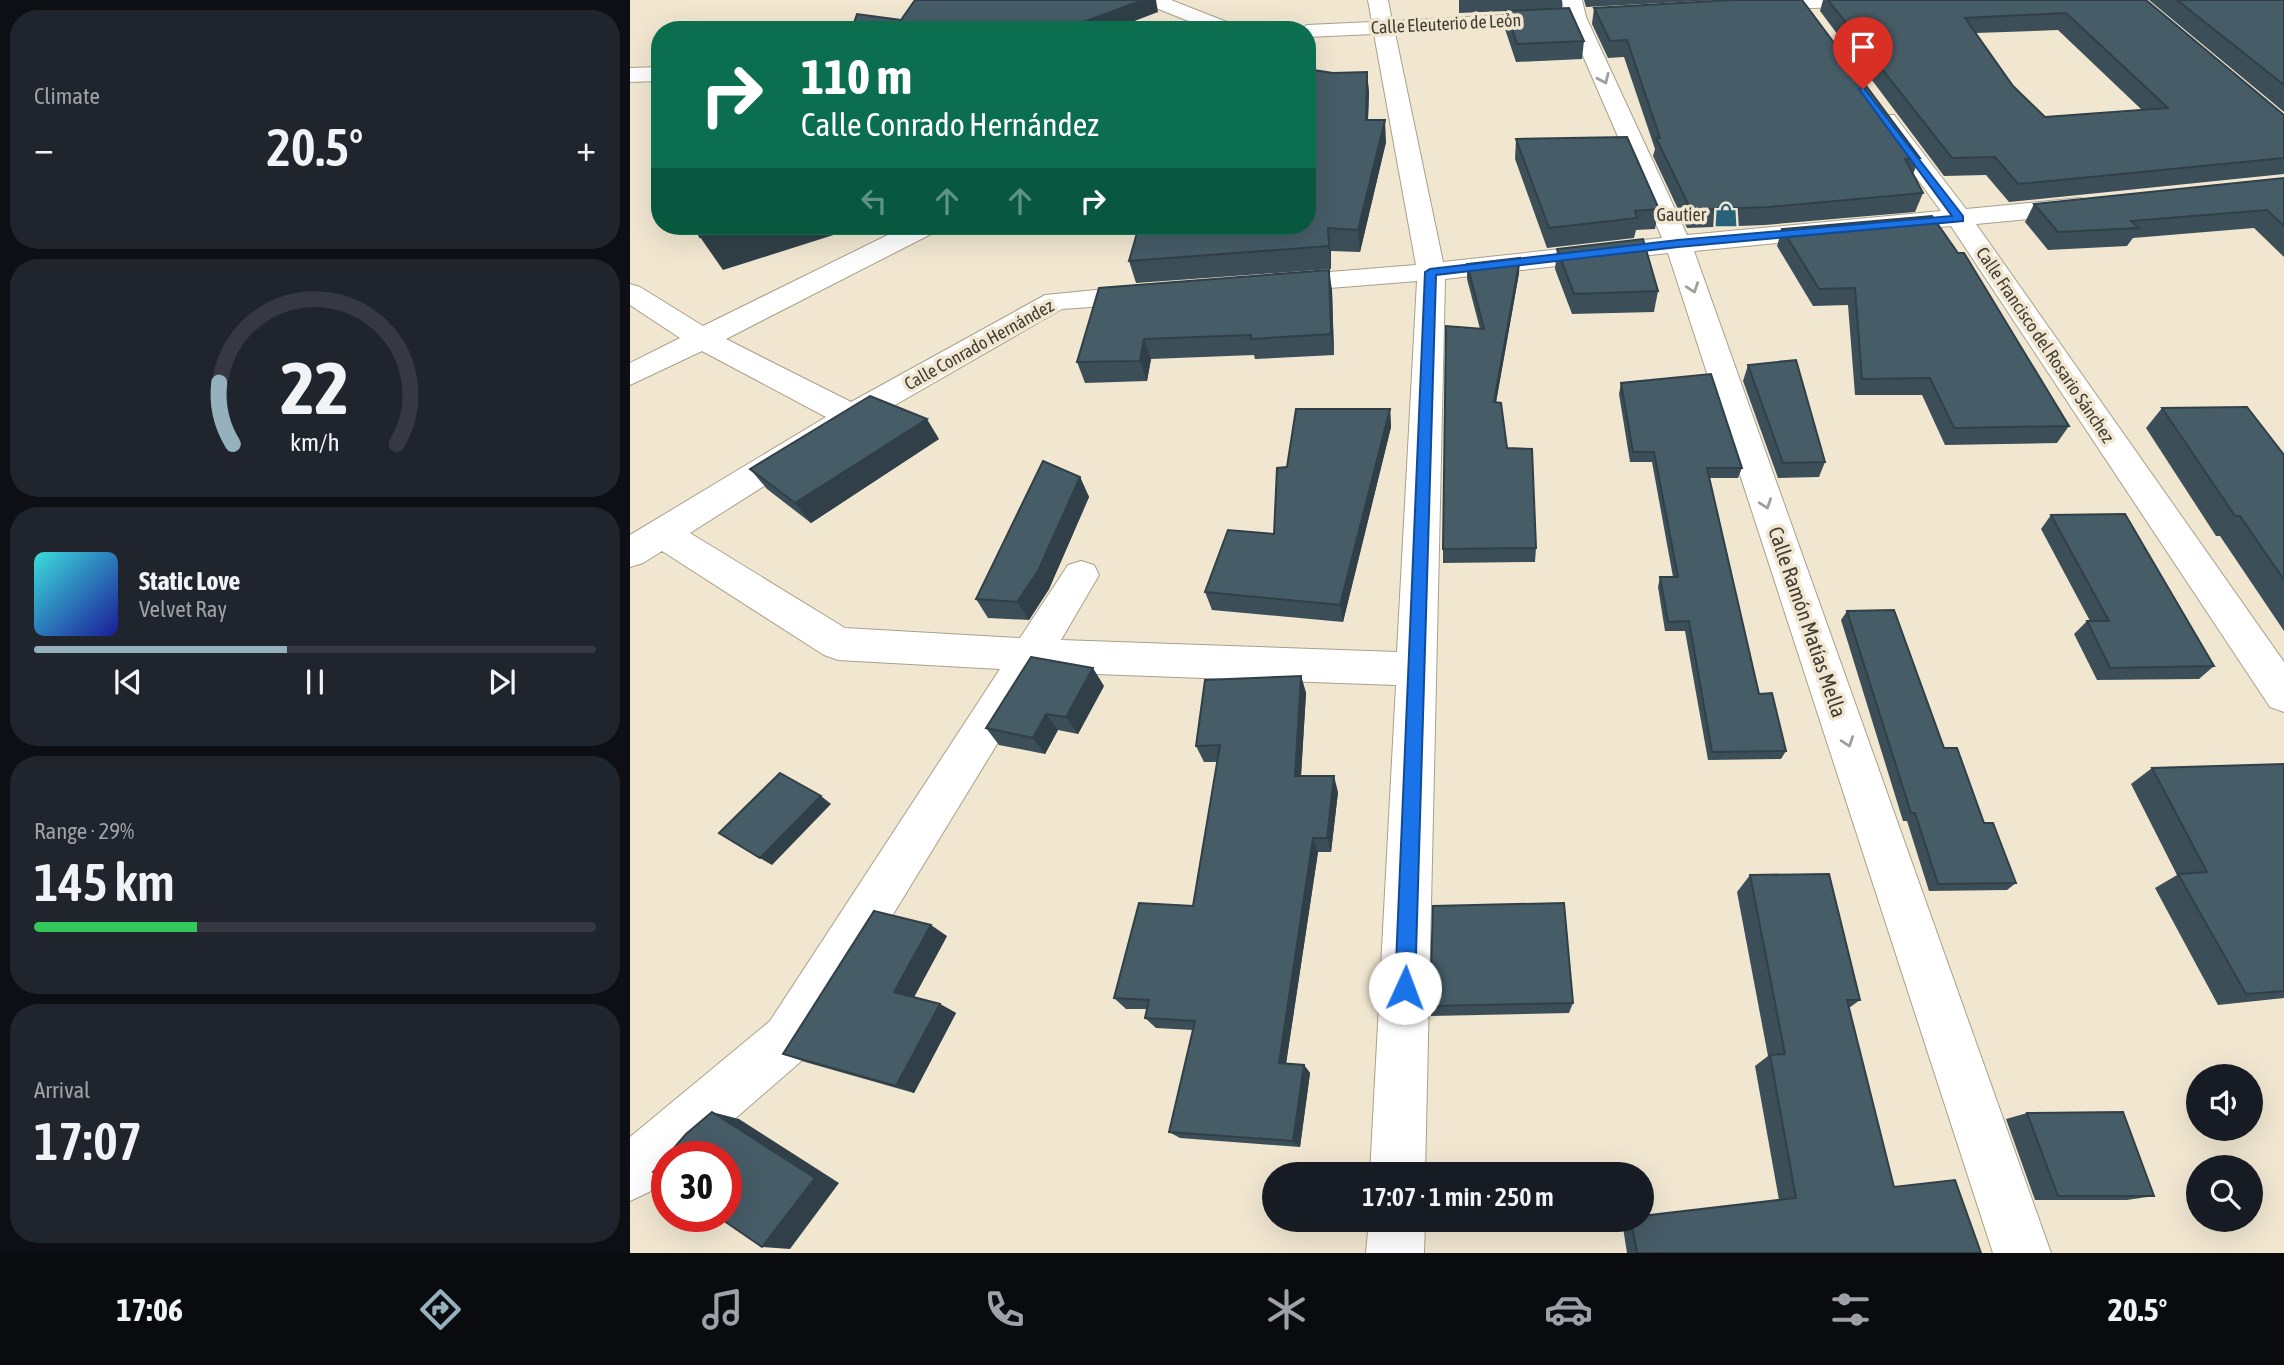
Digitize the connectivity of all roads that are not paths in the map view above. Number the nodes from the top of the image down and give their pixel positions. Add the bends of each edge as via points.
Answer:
1 (1153, 0) edge
2 (1878, 0) edge
3 (1799, 2) edge
4 (1730, 8) edge
5 (1584, 11) edge
6 (1381, 14) edge
7 (1207, 21) edge
8 (1316, 29) edge
9 (1824, 36) edge
10 (651, 74) edge
11 (630, 75) edge
12 (1871, 100) edge
13 (2108, 203) edge
14 (1959, 218) junction
15 (908, 235) edge
16 (1678, 244) junction
17 (1430, 272) junction
18 (1250, 286) edge
19 (1180, 292) edge
20 (630, 293) edge
21 (701, 338) junction
22 (630, 375) edge
23 (851, 416) junction
24 (646, 543) edge
25 (1081, 575) dead end
26 (1031, 655) junction
27 (1416, 669) junction
28 (2284, 695) edge
29 (1398, 1162) edge
30 (630, 1172) edge
31 (1396, 1232) edge
32 (1395, 1253) edge
33 (2022, 1253) edge

1 - 7 street
2 - 3 street
3 - 4 street
3 - 9 street
5 - 6 street, Calle Eleuterio de León
5 -> 16 street, Calle Ramón Matías Mella
6 - 8 street, Calle Eleuterio de León
6 - 17 street
10 - 11 street
12 - 14 street, Calle Francisco del Rosario Sánchez
13 - 14 street
14 - 16 street
14 - 28 street, Calle Francisco del Rosario Sánchez
15 - 21 street
16 - 17 street
16 -> 33 street, Calle Ramón Matías Mella
17 - 18 street
17 - 27 street
19 - 23 street, Calle Conrado Hernández via 1055,301
20 - 21 street
21 - 22 street
21 - 23 street
23 - 24 street, Calle Conrado Hernández
24 - 26 street via 838,644
25 - 26 street
26 - 27 street
26 - 30 street via 788,1039
27 - 29 street
31 - 32 street

